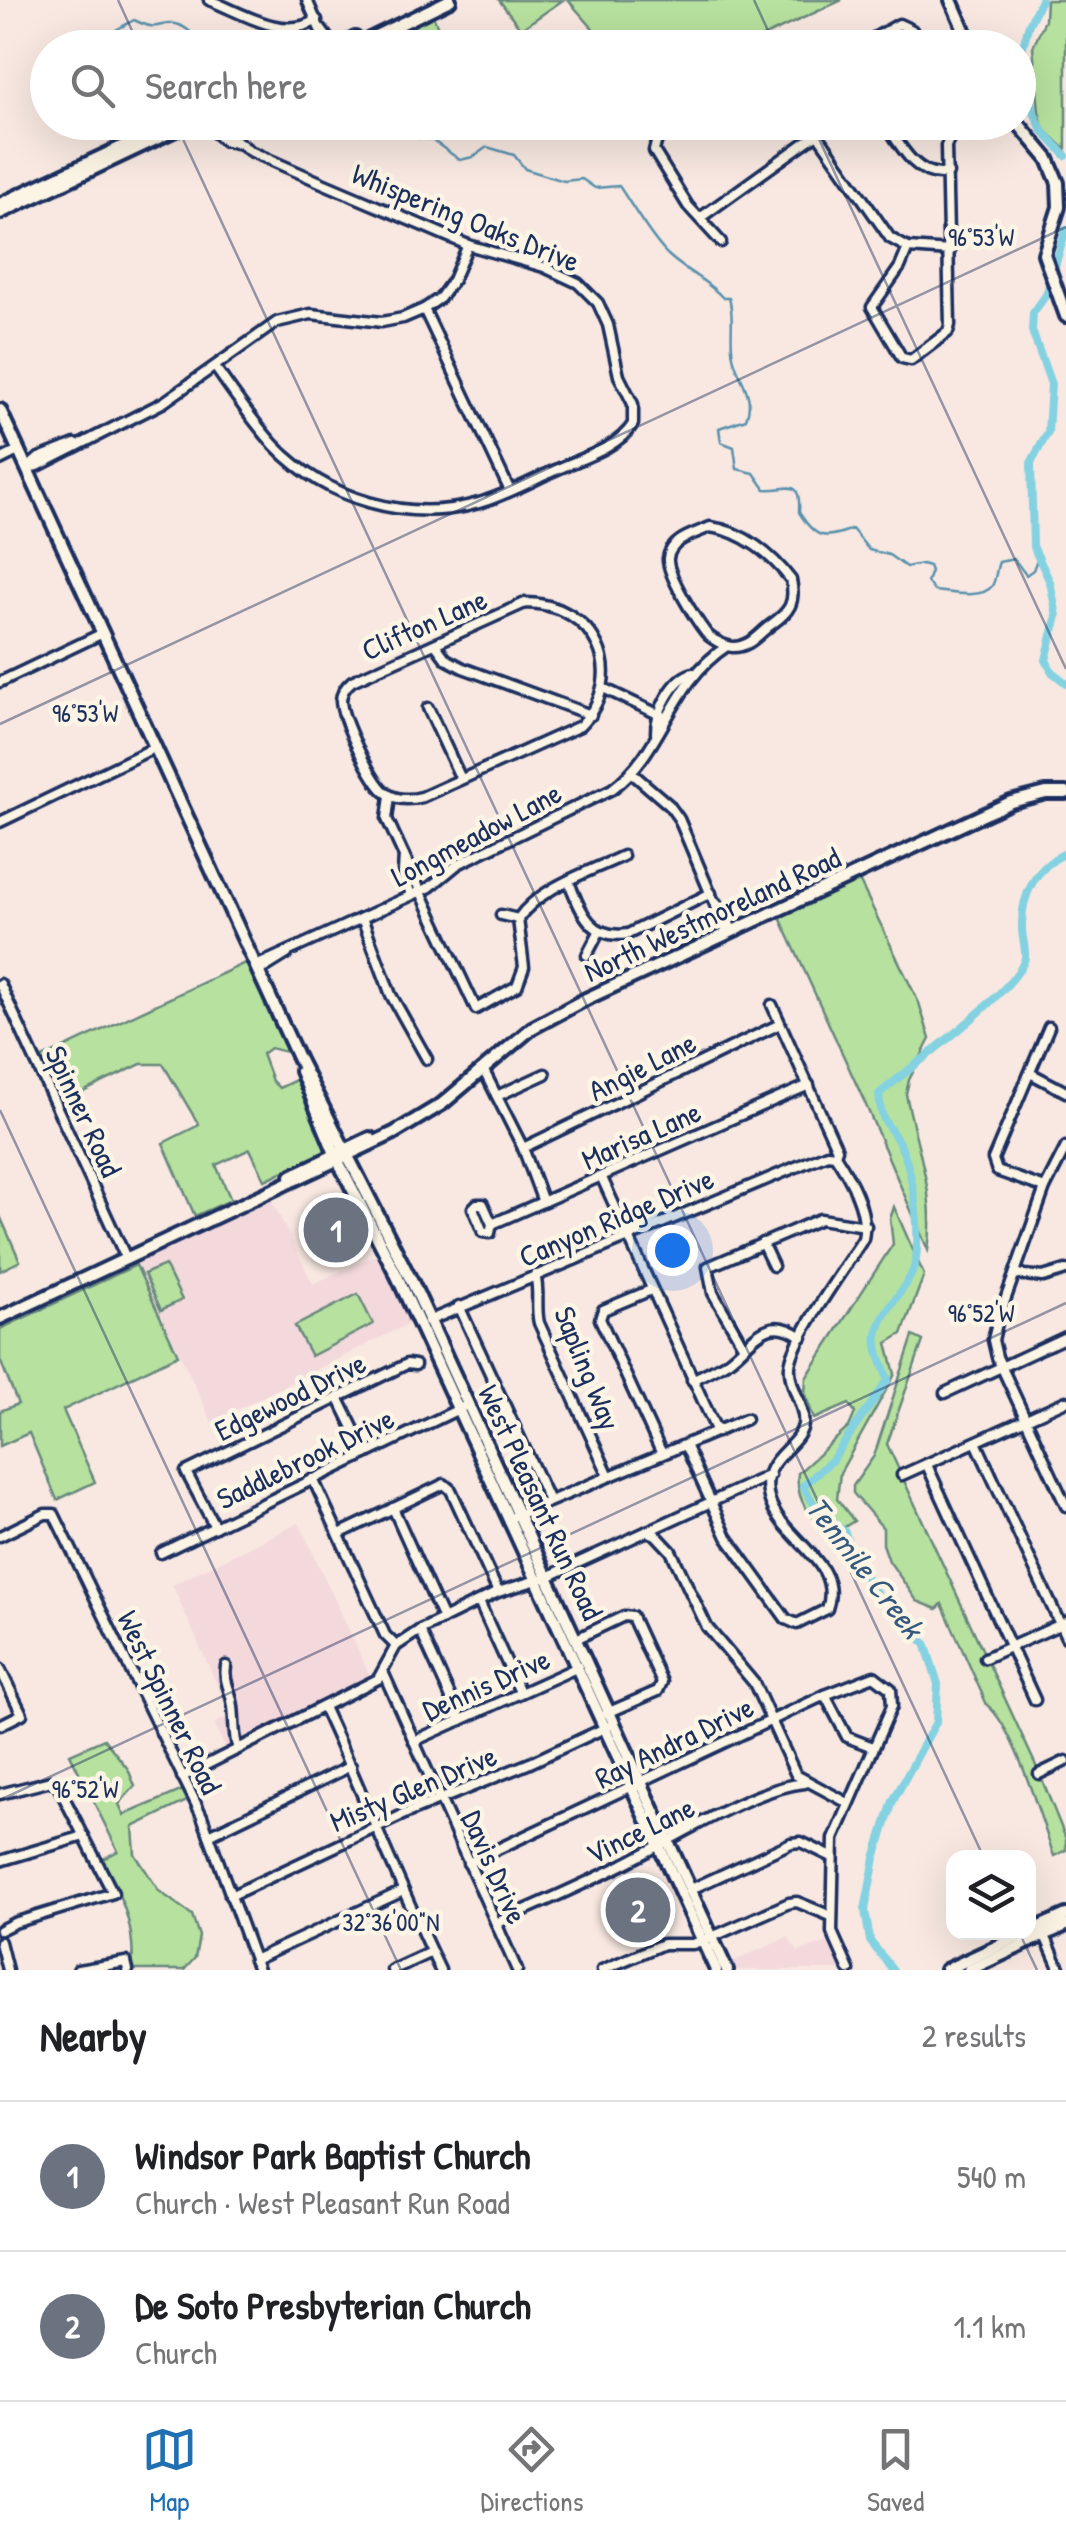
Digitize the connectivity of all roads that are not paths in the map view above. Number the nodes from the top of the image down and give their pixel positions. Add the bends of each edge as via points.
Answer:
1 (210, 0) edge
2 (306, 0) edge
3 (432, 0) edge
4 (450, 0) edge
5 (951, 0) edge
6 (319, 24) junction
7 (322, 30) edge
8 (370, 30) edge
9 (388, 30) edge
10 (888, 30) edge
11 (912, 30) edge
12 (964, 30) edge
13 (137, 140) edge
14 (154, 140) edge
15 (224, 140) edge
16 (232, 140) edge
17 (659, 140) edge
18 (809, 140) edge
19 (821, 140) edge
20 (898, 140) edge
21 (948, 140) edge
22 (1032, 140) edge
23 (237, 144) junction
24 (948, 174) junction
25 (0, 204) edge
26 (0, 213) edge
27 (700, 218) junction
28 (721, 242) dead end
29 (468, 245) junction
30 (908, 248) junction
31 (950, 252) junction
32 (424, 309) junction
33 (1066, 316) edge
34 (214, 368) junction
35 (0, 410) edge
36 (18, 451) junction
37 (0, 460) edge
38 (27, 468) junction
39 (510, 491) junction
40 (103, 634) junction
41 (708, 635) junction
42 (436, 644) junction
43 (726, 646) junction
44 (706, 659) junction
45 (0, 682) edge
46 (603, 688) junction
47 (428, 708) dead end
48 (591, 714) junction
49 (662, 717) junction
50 (156, 747) junction
51 (633, 774) junction
52 (461, 779) junction
53 (1066, 793) edge
54 (390, 796) junction
55 (0, 822) edge
56 (623, 856) dead end
57 (568, 882) junction
58 (416, 893) junction
59 (713, 898) junction
60 (501, 915) dead end
61 (362, 918) junction
62 (518, 918) junction
63 (599, 932) junction
64 (729, 932) junction
65 (588, 955) dead end
66 (257, 969) junction
67 (0, 984) edge
68 (772, 1005) dead end
69 (780, 1024) junction
70 (1049, 1027) dead end
71 (427, 1059) dead end
72 (483, 1069) junction
73 (1030, 1073) junction
74 (545, 1074) dead end
75 (809, 1086) junction
76 (1066, 1092) edge
77 (497, 1096) junction
78 (1066, 1147) edge
79 (523, 1148) junction
80 (833, 1154) junction
81 (341, 1155) junction
82 (602, 1178) junction
83 (1044, 1188) junction
84 (543, 1202) junction
85 (492, 1224) dead end
86 (866, 1226) junction
87 (627, 1237) junction
88 (762, 1243) junction
89 (126, 1258) junction
90 (773, 1266) dead end
91 (1066, 1270) edge
92 (1015, 1274) junction
93 (535, 1275) junction
94 (651, 1290) junction
95 (460, 1306) junction
96 (0, 1318) edge
97 (424, 1323) junction
98 (802, 1337) junction
99 (1066, 1338) edge
100 (743, 1344) junction
101 (415, 1365) dead end
102 (1002, 1367) junction
103 (692, 1380) junction
104 (945, 1393) dead end
105 (338, 1396) junction
106 (1066, 1400) edge
107 (463, 1406) junction
108 (746, 1419) dead end
109 (1026, 1419) junction
110 (716, 1432) junction
111 (976, 1442) junction
112 (685, 1445) junction
113 (366, 1454) junction
114 (662, 1454) junction
115 (927, 1465) junction
116 (770, 1475) junction
117 (902, 1475) dead end
118 (609, 1476) junction
119 (314, 1479) junction
120 (549, 1501) junction
121 (710, 1501) junction
122 (1066, 1506) edge
123 (392, 1508) junction
124 (513, 1516) junction
125 (215, 1527) junction
126 (646, 1530) junction
127 (339, 1534) junction
128 (0, 1536) edge
129 (161, 1553) dead end
130 (542, 1579) junction
131 (498, 1592) junction
132 (478, 1602) junction
133 (443, 1619) junction
134 (1063, 1623) edge
135 (420, 1630) junction
136 (1066, 1637) edge
137 (576, 1639) junction
138 (396, 1646) junction
139 (1010, 1646) junction
140 (985, 1658) dead end
141 (226, 1666) dead end
142 (576, 1668) junction
143 (0, 1669) edge
144 (383, 1672) junction
145 (520, 1692) junction
146 (825, 1695) junction
147 (1035, 1700) dead end
148 (323, 1707) junction
149 (461, 1720) junction
150 (607, 1720) junction
151 (771, 1720) junction
152 (0, 1725) edge
153 (414, 1741) junction
154 (873, 1747) junction
155 (238, 1749) junction
156 (1066, 1762) edge
157 (350, 1766) junction
158 (1038, 1774) dead end
159 (182, 1777) junction
160 (636, 1783) junction
161 (806, 1783) junction
162 (1, 1791) edge
163 (440, 1799) junction
164 (848, 1803) junction
165 (378, 1826) junction
166 (209, 1835) junction
167 (84, 1836) junction
168 (663, 1842) junction
169 (832, 1857) junction
170 (0, 1861) edge
171 (468, 1863) junction
172 (403, 1891) junction
173 (686, 1892) junction
174 (230, 1896) junction
175 (1066, 1915) edge
176 (831, 1916) junction
177 (496, 1923) junction
178 (1066, 1925) edge
179 (0, 1930) edge
180 (1036, 1931) edge
181 (1043, 1931) junction
182 (708, 1939) junction
183 (1011, 1940) edge
184 (0, 1942) edge
185 (431, 1952) junction
186 (254, 1960) junction
187 (127, 1966) edge
188 (7, 1970) edge
189 (78, 1970) edge
190 (258, 1970) edge
191 (392, 1970) edge
192 (440, 1970) edge
193 (517, 1970) edge
194 (602, 1970) edge
195 (716, 1970) edge
196 (728, 1970) edge
197 (849, 1970) edge
198 (946, 1970) edge
199 (969, 1970) edge
200 (1060, 1970) edge

1 - 6 street via 282,30
2 - 6 street
3 - 8 main road
4 - 9 main road
5 - 12 main road
6 - 7 street
10 - 11 street via 899,24
13 - 25 main road
14 - 26 main road
15 - 23 street, Whispering Oaks Drive
16 - 23 street, Whispering Oaks Drive
17 - 27 street via 656,157
18 - 27 street
19 - 30 street via 884,231
20 - 24 street via 921,170
21 - 24 street
22 - 33 main road via 1058,183 1045,261
23 - 29 street, Whispering Oaks Drive
24 - 31 street
27 - 28 street
29 - 32 street via 453,280
29 - 39 street, Whispering Oaks Drive via 544,267 586,289 608,326 633,405 633,424 620,440
30 - 31 street
30 - 31 street via 872,307 902,358 911,360 948,332
32 - 34 street via 382,322 310,314 277,322
32 - 39 street
34 - 38 street via 164,402
34 - 39 street, Whispering Oaks Drive via 294,464 351,497 436,510
35 - 36 main road, West Pleasant Run Road
36 - 37 street
36 - 38 main road, West Pleasant Run Road
38 - 40 main road, West Pleasant Run Road
40 - 45 street
40 - 50 main road, West Pleasant Run Road
41 - 43 street
41 - 43 street via 672,580 668,559 681,540 723,528 757,544 791,580 794,593 785,616 748,644
41 - 44 street
42 - 46 street, Clifton Lane via 525,603 540,603 581,620 604,660
42 - 48 street via 463,668
42 - 54 street, Clifton Lane via 343,689 346,719
43 - 44 street, Longmeadow Lane
44 - 49 street, Longmeadow Lane
46 - 48 street
46 - 49 street
47 - 52 street
48 - 52 street via 580,726
49 - 51 street, Longmeadow Lane
50 - 55 street
50 - 66 main road, West Pleasant Run Road
51 - 58 street, Longmeadow Lane via 458,864
51 - 59 street via 679,819
52 - 54 street via 422,797
53 - 64 main road, North Westmoreland Road via 1011,802
54 - 58 street via 387,819
56 - 57 street
57 - 62 street
57 - 63 street
58 - 61 street, Longmeadow Lane
58 - 62 street via 476,1009 518,986 524,967
59 - 63 street via 628,934
59 - 64 street
60 - 62 street
61 - 66 street, Longmeadow Lane
61 - 71 street via 391,995
63 - 65 street
64 - 72 main road, North Westmoreland Road via 545,1020
66 - 81 main road, West Pleasant Run Road
67 - 89 street, Spinner Road
68 - 69 street
69 - 75 street
69 - 79 street, Angie Lane
70 - 73 street
72 - 77 street
72 - 81 main road, North Westmoreland Road via 442,1104
73 - 76 street
73 - 83 street via 993,1166
74 - 77 street
75 - 80 street via 837,1149
75 - 82 street, Marisa Lane
77 - 79 street
78 - 83 street
79 - 84 street
80 - 86 street
80 - 87 street, Canyon Ridge Drive
81 - 89 main road, North Westmoreland Road
81 - 97 main road, West Pleasant Run Road
82 - 84 street, Marisa Lane
82 - 87 street
83 - 92 street
84 - 85 street, Marisa Lane
86 - 88 street via 820,1219
86 - 98 street
87 - 93 street, Canyon Ridge Drive
87 - 94 street
88 - 90 street
88 - 100 street via 707,1271
89 - 96 main road, North Westmoreland Road
91 - 92 street via 1043,1278
92 - 102 street via 994,1340
93 - 95 street, Canyon Ridge Drive
93 - 118 street, Sapling Way via 539,1323
94 - 103 street
94 - 114 street via 603,1310 600,1320
95 - 97 street, Canyon Ridge Drive
95 - 120 street
97 - 107 main road, West Pleasant Run Road
98 - 100 street via 776,1328
98 - 116 street via 790,1372 802,1430
99 - 102 street
100 - 103 street
101 - 105 street, Edgewood Drive
102 - 104 street
102 - 109 street
103 - 110 street
105 - 113 street
105 - 125 street, Edgewood Drive via 186,1472
106 - 109 street
107 - 113 street, Saddlebrook Drive
107 - 124 main road, West Pleasant Run Road
108 - 110 street
109 - 111 street
109 - 122 street
110 - 112 street
111 - 115 street
111 - 134 street
112 - 114 street
112 - 121 street
113 - 119 street, Saddlebrook Drive
114 - 118 street
115 - 117 street
115 - 139 street
116 - 121 street
116 - 121 street via 770,1504 818,1559 827,1609 792,1624 727,1537
118 - 120 street
119 - 125 street, Saddlebrook Drive
119 - 127 street
120 - 124 street
121 - 126 street
123 - 127 street
123 - 131 street via 448,1486
123 - 133 street
124 - 130 main road, West Pleasant Run Road
125 - 129 street, Saddlebrook Drive
126 - 130 street
126 - 151 street via 671,1551 707,1627 750,1676
127 - 138 street
128 - 159 street, West Spinner Road via 54,1514
130 - 131 street
130 - 137 main road, West Pleasant Run Road
130 - 142 main road, West Pleasant Run Road
131 - 132 street
132 - 133 street
132 - 145 street
133 - 135 street
134 - 136 street
134 - 139 street
135 - 138 street
135 - 149 street
137 - 150 main road, West Pleasant Run Road
137 - 150 street, Misty Glen Drive via 632,1618 662,1688
138 - 144 street
139 - 140 street
139 - 147 street
141 - 155 street
142 - 145 street, Dennis Drive
142 - 150 main road, West Pleasant Run Road
143 - 152 street via 22,1714
144 - 148 street
144 - 153 street, Davis Drive
145 - 149 street, Dennis Drive
146 - 151 street, Ray Andra Drive
146 - 154 street via 846,1737
146 - 154 street, Ray Andra Drive via 874,1676 886,1684 892,1706
148 - 155 street
148 - 157 street
149 - 153 street, Dennis Drive
150 - 160 main road, West Pleasant Run Road
150 - 163 street, Misty Glen Drive
151 - 160 street, Ray Andra Drive
151 - 161 street
153 - 163 street, Davis Drive
154 - 164 street
155 - 159 street
156 - 158 street
157 - 165 street
157 - 166 street
159 - 166 street, West Spinner Road
160 - 168 main road, West Pleasant Run Road
160 - 171 street, Ray Andra Drive
161 - 164 street
161 - 168 street, Vince Lane via 778,1789
162 - 167 street via 55,1780
163 - 165 street, Misty Glen Drive
163 - 171 street, Davis Drive
164 - 169 street
165 - 172 street
165 - 174 street, Misty Glen Drive
166 - 174 street, West Spinner Road
167 - 170 street
167 - 179 street via 113,1892
168 - 173 main road, West Pleasant Run Road
168 - 177 street, Vince Lane
169 - 173 street via 792,1843
169 - 176 street
171 - 177 street, Davis Drive
172 - 185 street
172 - 186 street
173 - 182 main road, West Pleasant Run Road
174 - 186 street, West Spinner Road
175 - 181 main road
176 - 182 street via 797,1902
176 - 197 street
177 - 193 street, Davis Drive
178 - 181 main road
180 - 181 main road
181 - 199 main road
181 - 200 street
182 - 194 street via 664,1944
182 - 195 main road, West Pleasant Run Road
182 - 196 main road, West Pleasant Run Road
183 - 198 main road
184 - 188 street
185 - 191 street
185 - 192 street
186 - 190 street, West Spinner Road
187 - 189 street

